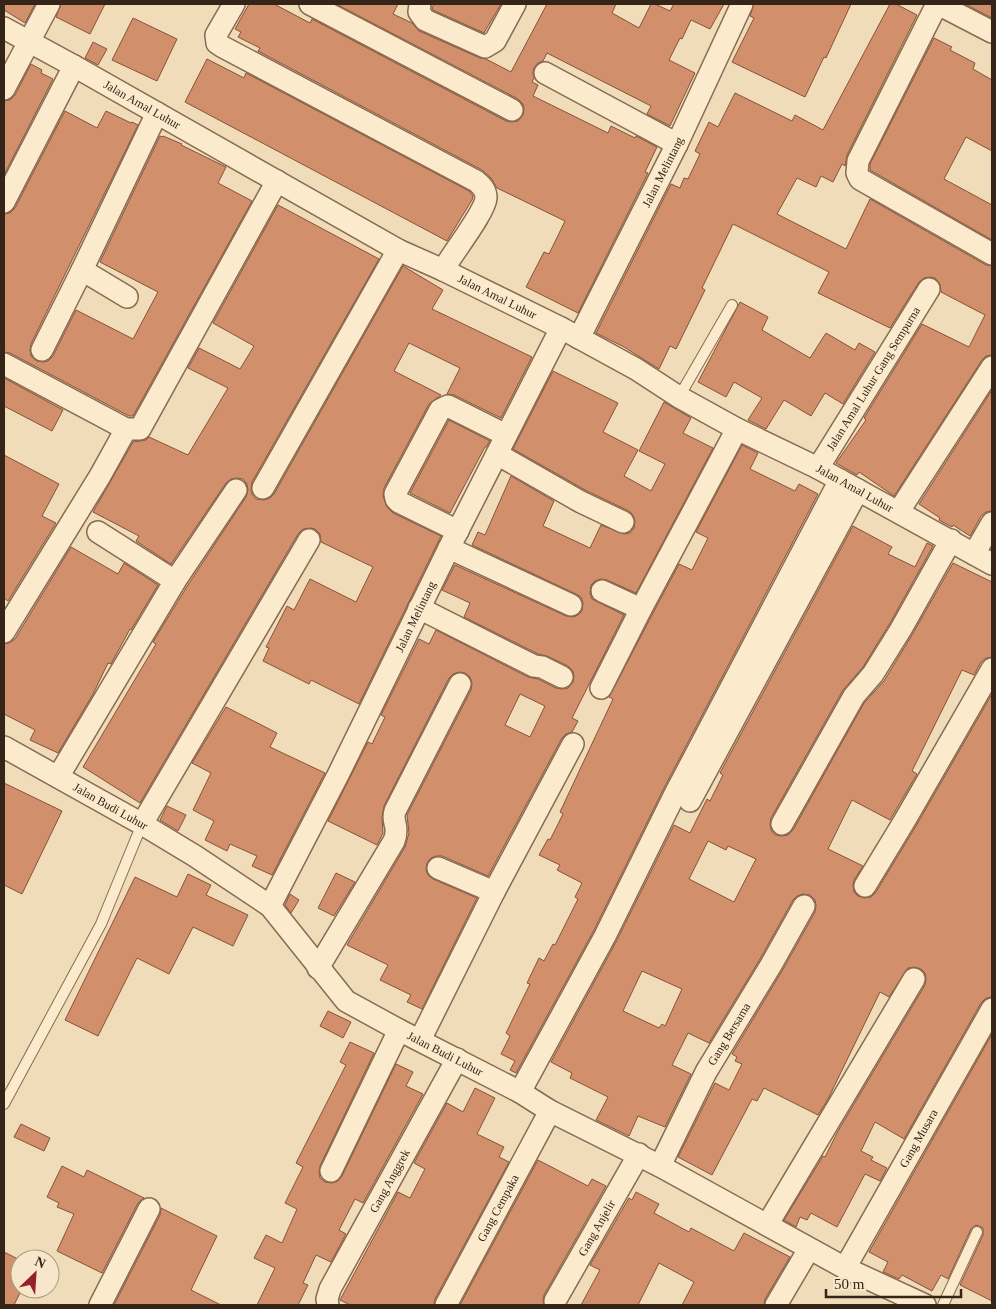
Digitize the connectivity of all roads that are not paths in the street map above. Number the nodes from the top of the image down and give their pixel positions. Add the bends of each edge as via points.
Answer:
1 (49, 4) edge
2 (234, 4) edge
3 (310, 4) edge
4 (420, 4) edge
5 (515, 4) edge
6 (742, 4) edge
7 (938, 4) edge
8 (4, 28) edge
9 (992, 32) edge
10 (28, 42) junction
11 (74, 66) junction
12 (545, 73) dead end
13 (4, 89) edge
14 (512, 110) dead end
15 (157, 113) junction
16 (677, 144) junction
17 (277, 181) junction
18 (4, 202) edge
19 (398, 250) junction
20 (992, 254) edge
21 (82, 270) junction
22 (443, 270) junction
23 (929, 289) dead end
24 (127, 297) dead end
25 (732, 305) dead end
26 (570, 333) junction
27 (42, 350) dead end
28 (4, 364) edge
29 (992, 367) edge
30 (679, 396) junction
31 (126, 429) junction
32 (737, 429) junction
33 (506, 435) junction
34 (496, 454) junction
35 (818, 468) junction
36 (849, 485) junction
37 (263, 488) dead end
38 (236, 490) dead end
39 (899, 511) junction
40 (623, 522) dead end
41 (992, 523) edge
42 (98, 532) dead end
43 (453, 539) junction
44 (310, 540) dead end
45 (951, 540) junction
46 (983, 559) edge
47 (175, 581) junction
48 (602, 591) dead end
49 (571, 605) dead end
50 (419, 608) junction
51 (641, 609) junction
52 (4, 632) edge
53 (992, 669) edge
54 (562, 677) dead end
55 (460, 684) dead end
56 (601, 688) dead end
57 (573, 744) dead end
58 (4, 747) edge
59 (58, 777) junction
60 (690, 802) dead end
61 (142, 824) junction
62 (782, 824) dead end
63 (438, 868) dead end
64 (865, 886) dead end
65 (494, 892) junction
66 (270, 906) junction
67 (804, 906) dead end
68 (318, 968) junction
69 (914, 979) dead end
70 (992, 1009) edge
71 (399, 1030) junction
72 (420, 1040) junction
73 (457, 1059) junction
74 (520, 1092) junction
75 (4, 1104) edge
76 (550, 1111) junction
77 (639, 1154) junction
78 (660, 1166) junction
79 (331, 1171) dead end
80 (149, 1209) dead end
81 (767, 1225) junction
82 (977, 1232) dead end
83 (809, 1249) junction
84 (845, 1268) junction
85 (555, 1301) dead end
86 (100, 1305) edge
87 (328, 1305) edge
88 (446, 1305) edge
89 (776, 1305) edge
90 (925, 1305) edge
91 (944, 1305) edge

1 - 10 street
2 - 22 street via 216,35 217,43 223,48 476,181 484,189 483,208
3 - 14 street
4 - 5 street via 419,12 425,20 485,46 495,41
6 - 16 street, Jalan Melintang
7 - 9 street
7 - 20 street via 858,161 857,173 860,179
8 - 10 street, Jalan Amal Luhur
10 - 11 street, Jalan Amal Luhur
10 - 13 street
11 - 15 street, Jalan Amal Luhur
11 - 18 street
12 - 16 street
15 - 17 street, Jalan Amal Luhur
15 - 21 street
16 - 26 street, Jalan Melintang
17 - 19 street, Jalan Amal Luhur
17 - 31 street via 140,429
19 - 22 street, Jalan Amal Luhur
19 - 37 street
21 - 24 street
21 - 27 street
22 - 26 street, Jalan Amal Luhur
23 - 35 street, Jalan Amal Luhur Gang Sempurna
25 - 30 lane
26 - 30 street, Jalan Amal Luhur
26 - 33 street, Jalan Melintang
28 - 31 street
29 - 39 street
30 - 32 street, Jalan Amal Luhur
31 - 52 street
32 - 35 street, Jalan Amal Luhur
32 - 51 street
33 - 34 street, Jalan Melintang
33 - 43 street via 448,406 444,407 395,494 398,502
34 - 40 street
34 - 43 street, Jalan Melintang
35 - 36 street, Jalan Amal Luhur
36 - 39 street, Jalan Amal Luhur
36 - 60 street
36 - 74 street via 675,794 605,936
38 - 47 street
39 - 45 street, Jalan Amal Luhur
41 - 46 street
42 - 47 street
43 - 49 street
43 - 50 street, Jalan Melintang
44 - 61 street
45 - 46 street, Jalan Amal Luhur
45 - 62 street via 901,629 873,674 854,696
47 - 59 street
48 - 51 street
50 - 54 street
50 - 66 street, Jalan Melintang
51 - 56 street
53 - 64 street
55 - 68 street via 395,811 393,816 398,832 394,841
57 - 65 street
58 - 59 street, Jalan Budi Luhur
59 - 61 street, Jalan Budi Luhur
61 - 66 street, Jalan Budi Luhur
61 - 75 lane via 101,924
63 - 65 street
65 - 72 street
66 - 68 street, Jalan Budi Luhur
67 - 78 street, Gang Bersama via 706,1072
68 - 71 street, Jalan Budi Luhur via 346,1001
69 - 81 street
70 - 84 street, Gang Musara
71 - 72 street, Jalan Budi Luhur
71 - 79 street
72 - 73 street, Jalan Budi Luhur
73 - 74 street, Jalan Budi Luhur
73 - 87 street, Gang Anggrek via 330,1290
74 - 76 street, Jalan Budi Luhur
76 - 77 street, Jalan Budi Luhur
76 - 88 street, Gang Cempaka
77 - 78 street, Jalan Budi Luhur
77 - 85 street, Gang Anjelir
78 - 81 street, Jalan Budi Luhur
80 - 86 street
81 - 83 street, Jalan Budi Luhur
82 - 91 lane
83 - 84 street, Jalan Budi Luhur
83 - 89 street
84 - 90 street, Jalan Budi Luhur

